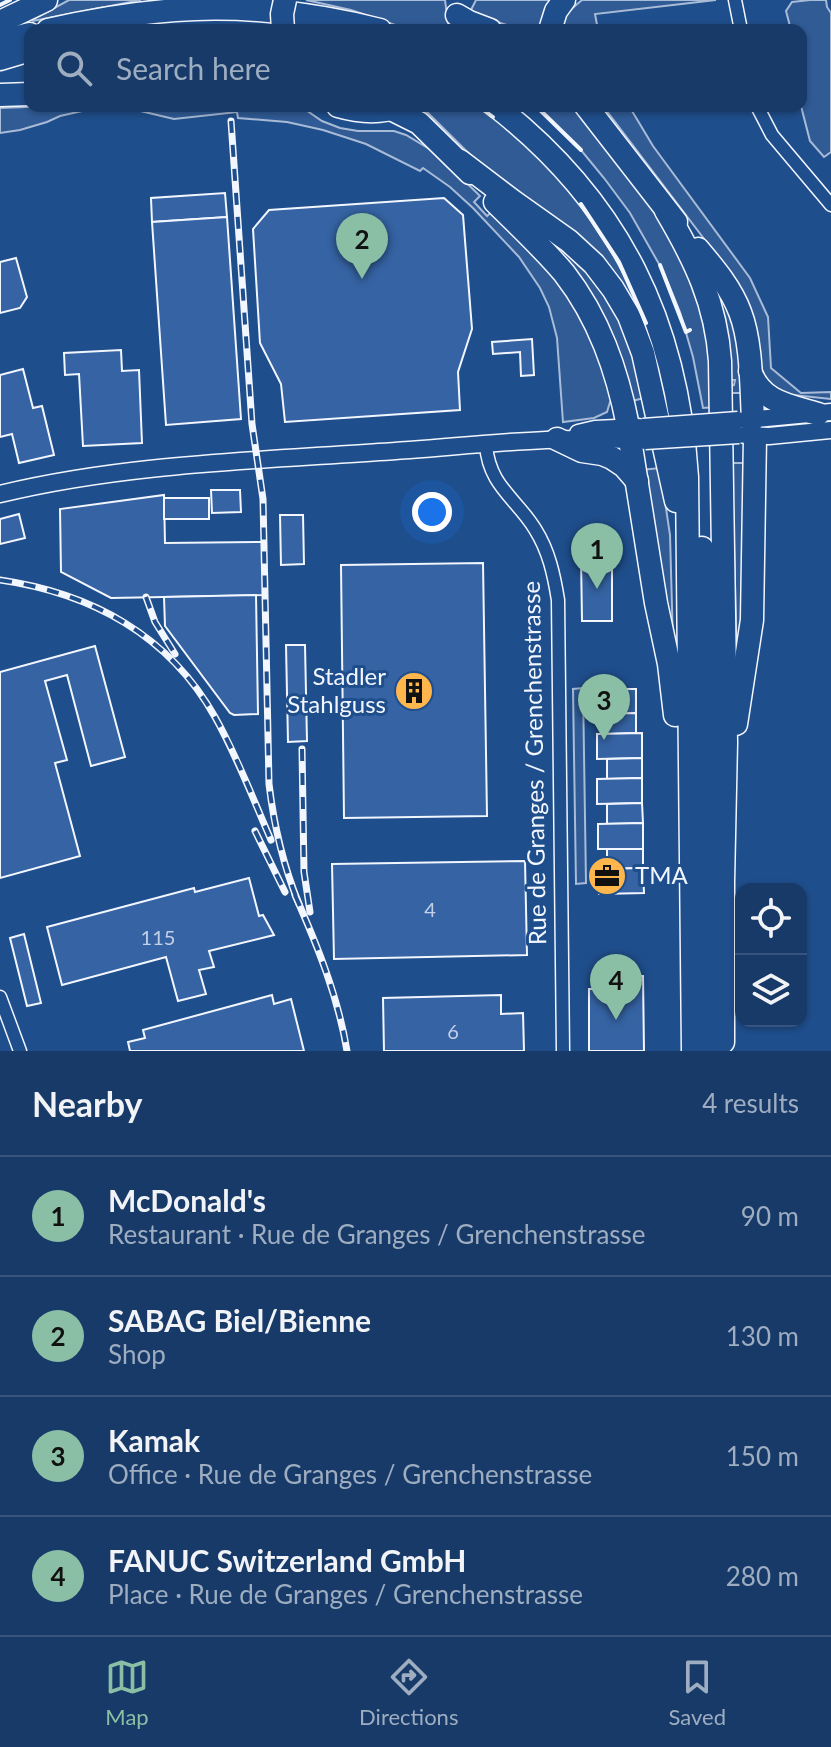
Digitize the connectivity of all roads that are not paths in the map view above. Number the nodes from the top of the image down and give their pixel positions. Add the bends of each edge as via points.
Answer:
1 (46, 0) edge
2 (285, 0) edge
3 (564, 0) edge
4 (735, 0) edge
5 (457, 10) edge
6 (0, 22) edge
7 (77, 24) edge
8 (146, 24) edge
9 (283, 24) edge
10 (302, 24) edge
11 (361, 24) edge
12 (474, 24) edge
13 (552, 24) edge
14 (740, 24) edge
15 (24, 35) edge
16 (0, 41) edge
17 (24, 52) edge
18 (0, 59) edge
19 (24, 94) edge
20 (0, 95) edge
21 (402, 112) edge
22 (503, 112) edge
23 (524, 112) edge
24 (591, 112) edge
25 (760, 112) edge
26 (460, 161) junction
27 (831, 205) edge
28 (666, 211) junction
29 (750, 370) junction
30 (827, 419) edge
31 (746, 428) junction
32 (636, 434) junction
33 (557, 439) junction
34 (486, 445) junction
35 (637, 481) junction
36 (0, 494) edge
37 (687, 604) junction
38 (691, 903) junction
39 (724, 993) junction
40 (0, 997) edge
41 (20, 1051) edge
42 (563, 1051) edge
43 (693, 1051) edge
44 (709, 1051) edge
45 (723, 1051) edge

1 - 6 highway
2 - 9 highway, bridge
3 - 13 highway
4 - 14 street
5 - 12 highway
7 - 11 highway via 155,8 224,3 295,8
8 - 10 highway via 229,16
15 - 16 highway
17 - 18 highway
19 - 20 highway
21 - 26 highway
22 - 37 highway via 550,152 595,205 653,310 671,368 685,454
23 - 44 highway via 580,165 630,233 675,333 693,409 701,529
24 - 28 highway
25 - 27 street via 772,135
26 - 32 highway via 550,257 588,310
26 - 37 highway via 583,253 629,316 668,456
28 - 29 highway via 736,302
28 - 39 highway via 702,279 719,346 726,728
29 - 30 highway via 765,395
29 - 31 highway
30 - 31 main road
31 - 32 main road, bridge
31 - 39 highway via 752,620 734,742 730,954
32 - 33 main road via 595,429
32 - 35 highway
33 - 34 main road
33 - 35 highway via 612,458
34 - 36 main road via 191,464
34 - 42 street, Rue de Granges / Grenchenstrasse via 498,482 543,543 558,600
35 - 38 highway via 674,695
37 - 38 highway
38 - 43 highway
39 - 45 highway
40 - 41 street

